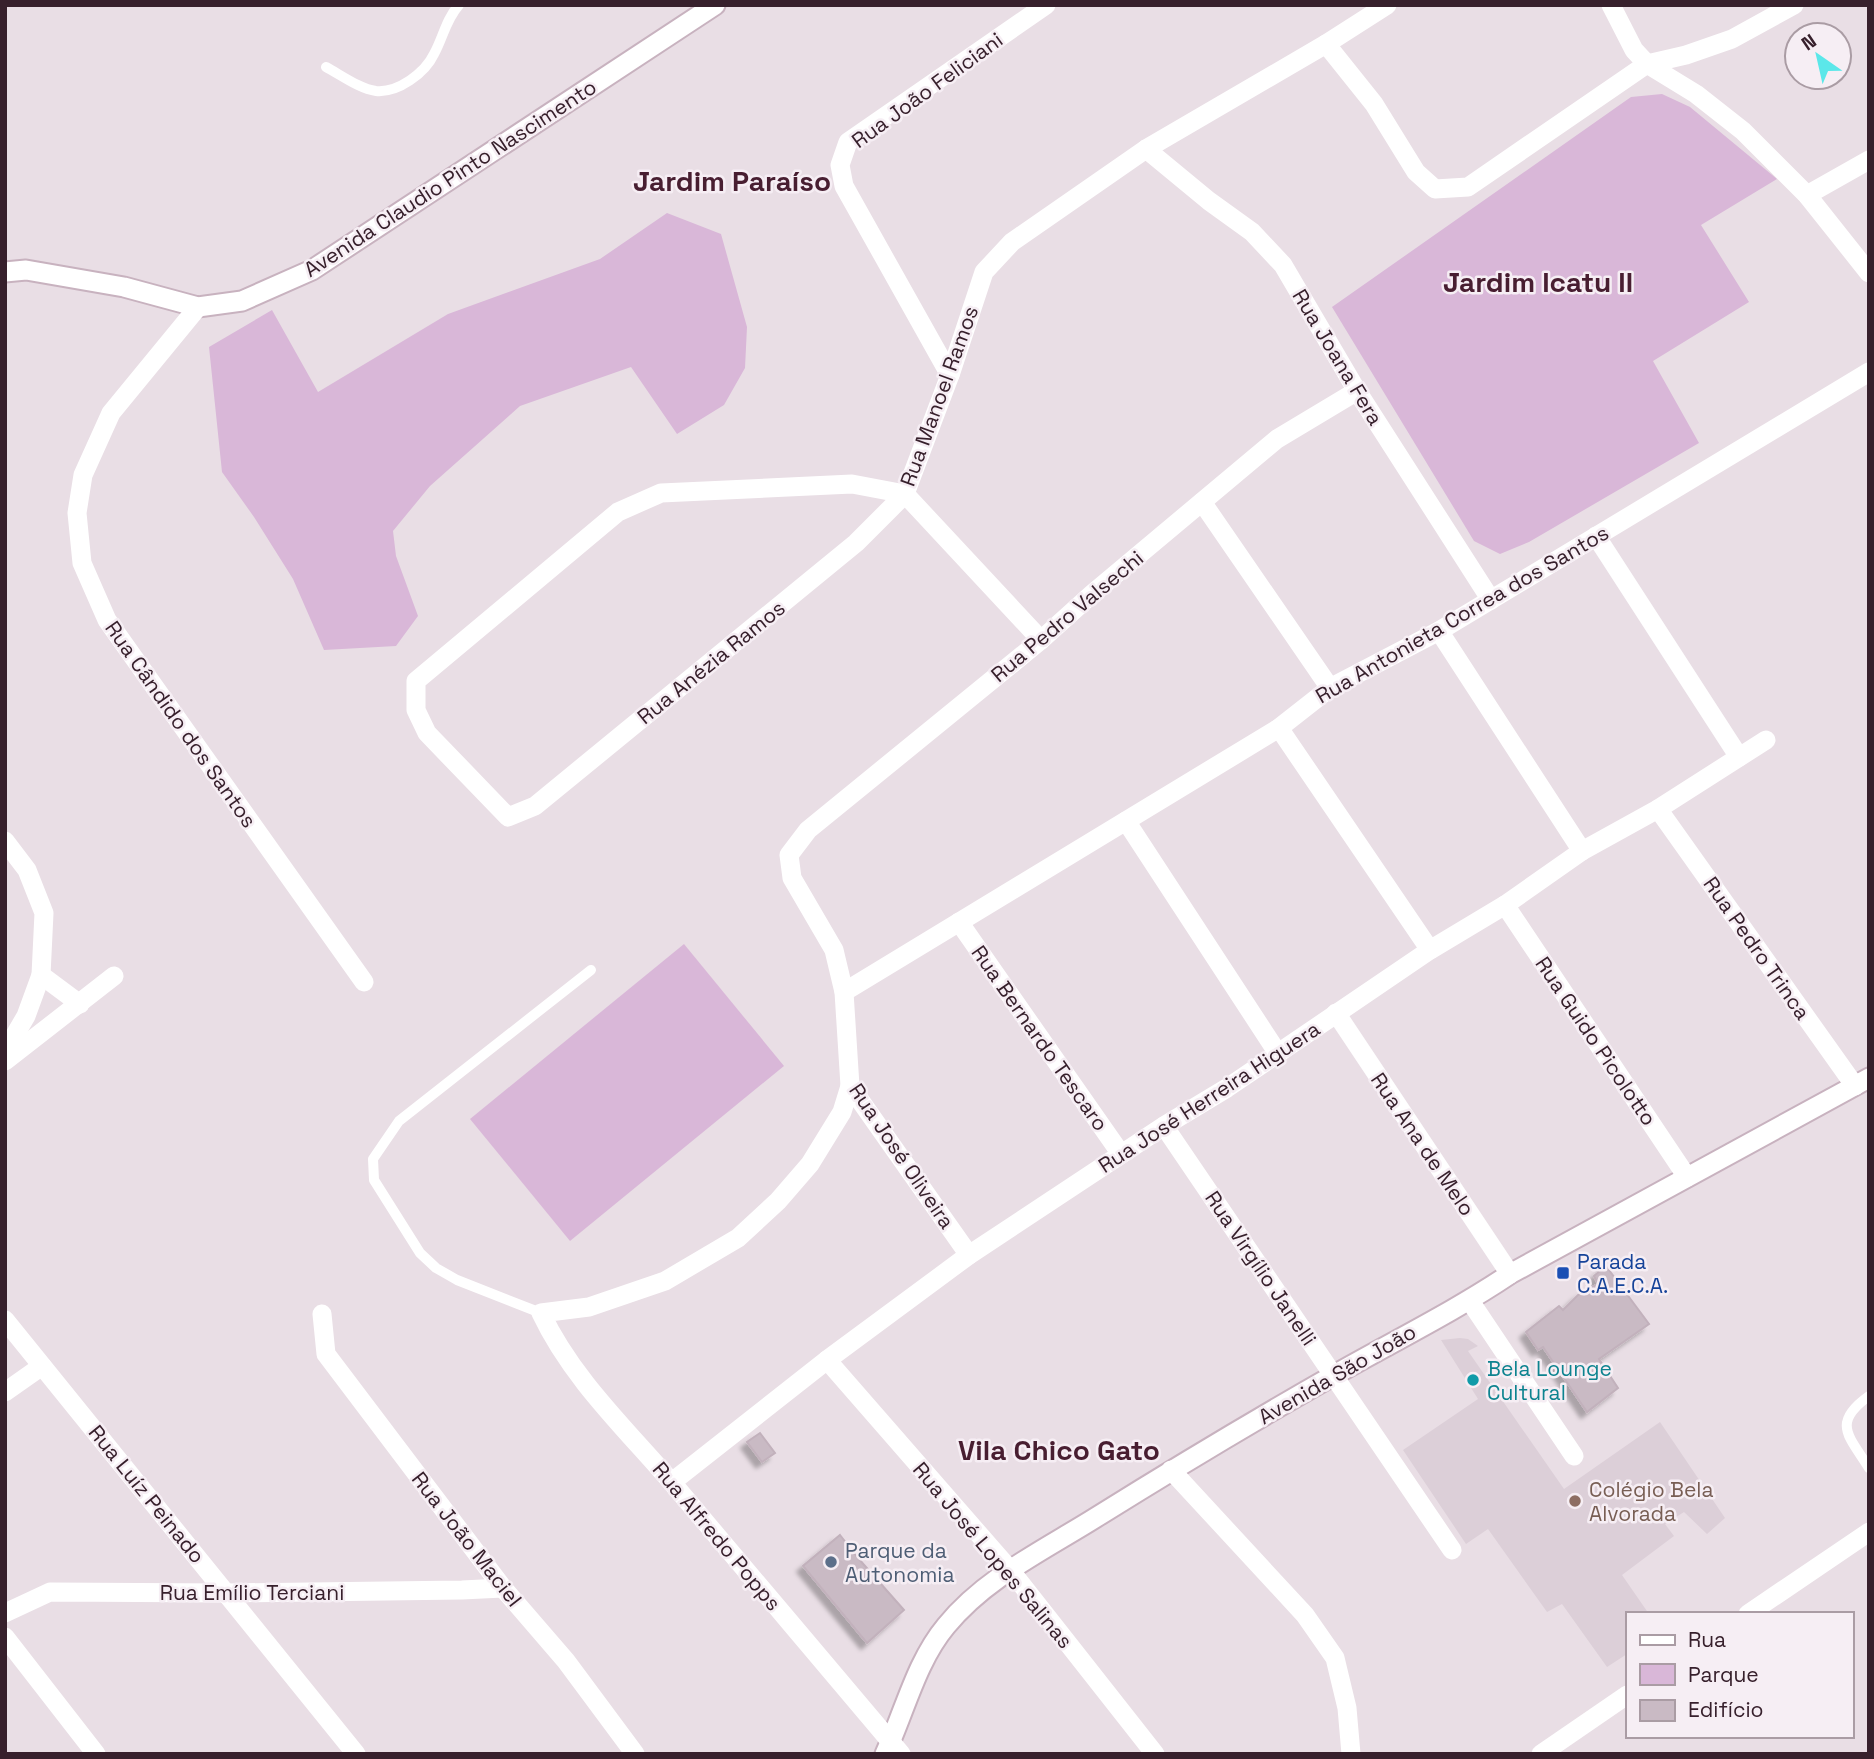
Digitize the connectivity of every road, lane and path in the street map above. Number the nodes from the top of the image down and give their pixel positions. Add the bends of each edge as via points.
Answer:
1 (460, 5) edge
2 (715, 5) edge
3 (1046, 5) edge
4 (1387, 5) edge
5 (1611, 5) edge
6 (1794, 5) edge
7 (1326, 44) junction
8 (1647, 64) junction
9 (326, 67) dead end
10 (1146, 149) junction
11 (1869, 160) edge
12 (1807, 195) junction
13 (5, 272) edge
14 (1869, 273) edge
15 (198, 307) junction
16 (1869, 372) edge
17 (950, 375) junction
18 (1357, 391) junction
19 (905, 494) junction
20 (1202, 502) junction
21 (1596, 536) junction
22 (1491, 600) junction
23 (1439, 631) junction
24 (1041, 640) junction
25 (1330, 688) junction
26 (1279, 728) junction
27 (1766, 740) dead end
28 (1739, 757) junction
29 (1658, 809) junction
30 (508, 817) joint
31 (1126, 821) junction
32 (5, 841) edge
33 (1582, 850) junction
34 (789, 855) joint
35 (1505, 905) junction
36 (959, 922) junction
37 (1430, 950) junction
38 (591, 970) dead end
39 (41, 975) junction
40 (114, 976) dead end
41 (364, 982) dead end
42 (844, 992) junction
43 (80, 1004) junction
44 (1336, 1013) junction
45 (5, 1052) edge
46 (1278, 1052) junction
47 (5, 1061) edge
48 (1862, 1082) edge
49 (850, 1086) junction
50 (1164, 1126) junction
51 (1122, 1154) junction
52 (1687, 1177) junction
53 (969, 1255) junction
54 (1510, 1274) junction
55 (1470, 1301) junction
56 (541, 1313) junction
57 (322, 1314) dead end
58 (5, 1320) edge
59 (827, 1360) junction
60 (42, 1366) junction
61 (1334, 1375) junction
62 (5, 1392) edge
63 (1869, 1396) edge
64 (1574, 1456) dead end
65 (1869, 1468) edge
66 (1171, 1470) junction
67 (672, 1482) junction
68 (1869, 1532) edge
69 (1452, 1550) dead end
70 (1011, 1571) junction
71 (503, 1588) junction
72 (226, 1593) junction
73 (1751, 1612) edge
74 (5, 1613) edge
75 (5, 1637) edge
76 (1626, 1696) edge
77 (892, 1750) edge
78 (94, 1753) edge
79 (356, 1754) edge
80 (635, 1754) edge
81 (1155, 1754) edge
82 (1351, 1754) edge
83 (1541, 1754) edge

1 - 9 lane via 433,57 410,81 376,91
2 - 15 street, Avenida Claudio Pinto Nascimento via 312,270 242,301
3 - 17 street, Rua João Feliciani via 848,142 840,165 845,186
4 - 7 street, Rua Manoel Ramos
5 - 8 street via 1634,50
6 - 8 street via 1732,39
7 - 8 street via 1374,104 1416,172 1435,189 1468,187
7 - 10 street, Rua Manoel Ramos
8 - 12 street via 1713,106
10 - 17 street, Rua Manoel Ramos via 1012,242 984,272
10 - 18 street, Rua Joana Fera via 1252,232 1283,265
11 - 12 street
12 - 14 street
13 - 15 street, Avenida Claudio Pinto Nascimento via 26,270 124,287
15 - 41 street, Rua Cândido dos Santos via 105,426 83,475 77,513 82,563 107,620
16 - 21 street, Rua Antonieta Correa dos Santos
17 - 19 street, Rua Manoel Ramos
18 - 20 street, Rua Pedro Valsechi via 1277,439
18 - 22 street, Rua Joana Fera
19 - 24 street
19 - 30 street, Rua Anézia Ramos via 856,543 535,806
19 - 30 street, Rua Manoel Ramos via 852,485 661,493 618,512 416,681 416,710 427,733
20 - 24 street, Rua Pedro Valsechi
20 - 25 street
21 - 22 street, Rua Antonieta Correa dos Santos
21 - 28 street
22 - 23 street, Rua Antonieta Correa dos Santos
23 - 25 street, Rua Antonieta Correa dos Santos
23 - 33 street
24 - 34 street, Rua Pedro Valsechi via 808,830
25 - 26 street, Rua Antonieta Correa dos Santos
26 - 31 street, Rua Antonieta Correa dos Santos
26 - 37 street
27 - 28 street, Rua José Herreira Higuera
28 - 29 street, Rua José Herreira Higuera
29 - 33 street, Rua José Herreira Higuera
29 - 48 street, Rua Pedro Trinca
31 - 36 street, Rua Antonieta Correa dos Santos
31 - 46 street
32 - 39 street via 27,870 44,914
33 - 35 street, Rua José Herreira Higuera
34 - 42 street, Rua José Oliveira via 792,878 834,950
35 - 37 street, Rua José Herreira Higuera
35 - 52 street, Rua Guido Picolotto
36 - 42 street, Rua Antonieta Correa dos Santos
36 - 51 street, Rua Bernardo Tescaro
37 - 44 street, Rua José Herreira Higuera
38 - 56 lane via 399,1121 373,1159 374,1180 420,1253 436,1268
39 - 43 street
39 - 45 street via 26,1016
40 - 43 street
42 - 49 street, Rua José Oliveira
43 - 47 street
44 - 46 street, Rua José Herreira Higuera
44 - 54 street, Rua Ana de Melo
46 - 50 street, Rua José Herreira Higuera
48 - 52 street, Avenida São João
49 - 53 street, Rua José Oliveira
49 - 56 street via 842,1112 810,1164 738,1238 666,1281 589,1307
50 - 51 street, Rua José Herreira Higuera
50 - 61 street, Rua Virgílio Janelli
51 - 53 street, Rua José Herreira Higuera
52 - 54 street, Avenida São João
53 - 59 street, Rua José Herreira Higuera
54 - 55 street, Avenida São João
55 - 61 street, Avenida São João
55 - 64 street
56 - 67 street, Rua Alfredo Popps via 553,1339 588,1387
57 - 71 street, Rua João Maciel via 326,1354
58 - 60 street, Rua Luíz Peinado
59 - 67 street, Rua José Herreira Higuera
59 - 70 street, Rua José Lopes Salinas
60 - 62 street
60 - 72 street, Rua Luíz Peinado
61 - 66 street, Avenida São João
61 - 69 street, Rua Virgílio Janelli
63 - 65 lane via 1852,1408 1846,1420 1848,1434
66 - 70 street, Avenida São João
66 - 82 street via 1305,1615 1335,1658 1347,1708
67 - 77 street, Rua Alfredo Popps
68 - 73 street
70 - 77 street, Avenida São João via 971,1599 925,1657
70 - 81 street, Rua José Lopes Salinas
71 - 72 street, Rua Emílio Terciani
71 - 80 street, Rua João Maciel via 566,1661
72 - 74 street, Rua Emílio Terciani via 50,1592
72 - 79 street, Rua Luíz Peinado
75 - 78 street
76 - 83 street

